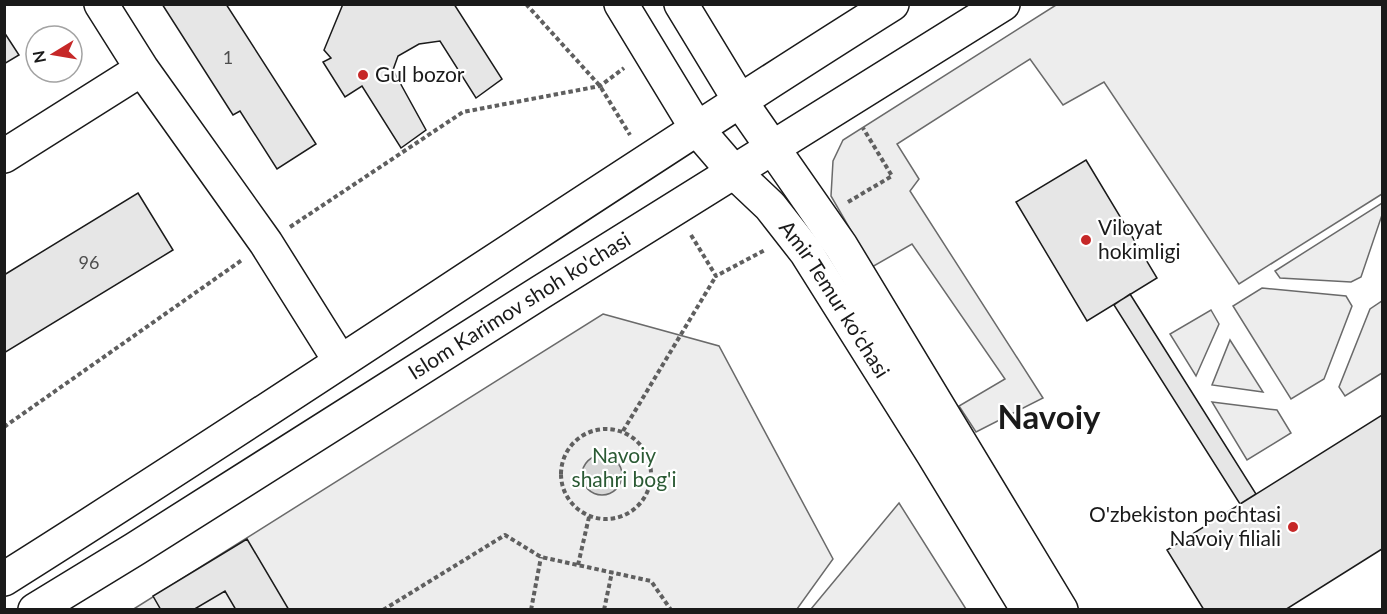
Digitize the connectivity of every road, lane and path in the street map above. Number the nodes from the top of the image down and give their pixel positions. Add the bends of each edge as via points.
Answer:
1 (101, 4) edge
2 (526, 4) edge
3 (621, 4) edge
4 (681, 4) edge
5 (892, 4) edge
6 (1003, 4) edge
7 (648, 50) junction
8 (142, 69) junction
9 (600, 86) junction
10 (740, 101) junction
11 (863, 127) dead end
12 (697, 129) junction
13 (772, 148) junction
14 (4, 156) edge
15 (646, 162) junction
16 (734, 172) junction
17 (847, 203) dead end
18 (675, 209) junction
19 (266, 243) junction
20 (766, 249) dead end
21 (716, 276) junction
22 (340, 362) junction
23 (4, 427) edge
24 (622, 431) junction
25 (589, 517) junction
26 (541, 557) junction
27 (578, 565) junction
28 (612, 572) junction
29 (4, 579) edge
30 (35, 609) edge
31 (383, 609) edge
32 (531, 609) edge
33 (604, 609) edge
34 (671, 609) edge
35 (1028, 609) edge
36 (1061, 609) edge

1 - 8 main road
2 - 9 path
3 - 7 main road, Amir Temur ko‘chasi
4 - 10 main road, Amir Temur ko‘chasi
5 - 10 main road
6 - 13 main road, Islom Karimov shoh ko'chasi
7 - 9 path
7 - 12 main road, Amir Temur ko‘chasi
8 - 14 main road
8 - 19 main road
9 - 15 path
9 - 19 path via 463,112
10 - 12 main road
10 - 13 main road, Amir Temur ko‘chasi
11 - 17 path via 892,176
12 - 15 main road
12 - 16 main road, Amir Temur ko‘chasi
13 - 16 main road, Islom Karimov shoh ko'chasi
13 - 36 main road, Amir Temur ko‘chasi via 841,246
15 - 22 main road
16 - 18 main road, Islom Karimov shoh ko'chasi
16 - 35 main road, Amir Temur ko‘chasi via 770,206 806,252
18 - 21 path
18 - 30 main road, Islom Karimov shoh ko'chasi
19 - 22 main road
19 - 23 path
20 - 21 path
21 - 24 path
22 - 29 main road
24 - 25 path via 591,430 566,450 560,480 565,496
24 - 25 path via 646,453 651,468 645,499 620,518
25 - 27 path
26 - 27 path
26 - 31 path via 505,535
26 - 32 path
27 - 28 path
28 - 33 path
28 - 34 path via 651,581

